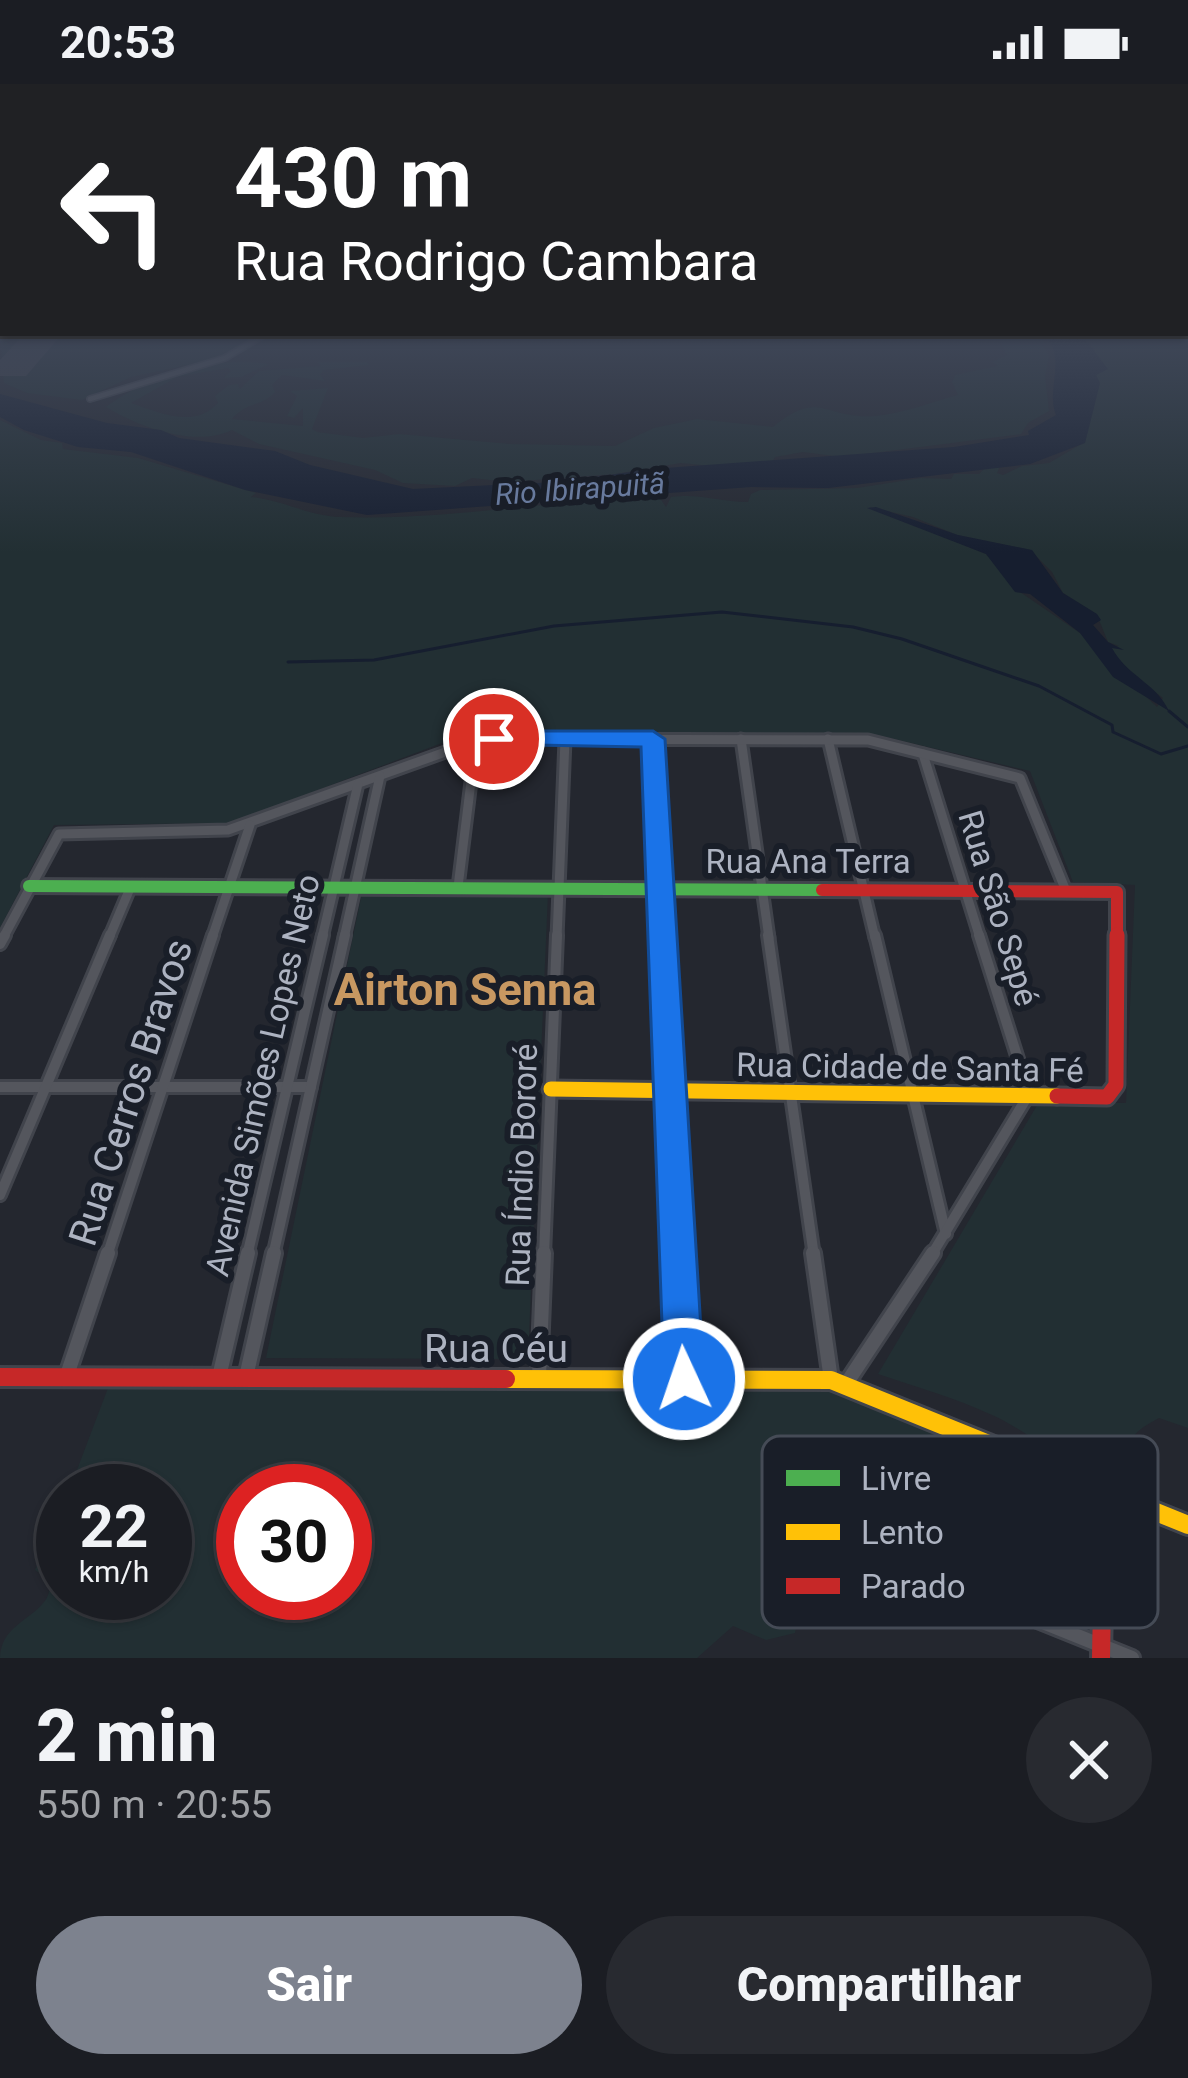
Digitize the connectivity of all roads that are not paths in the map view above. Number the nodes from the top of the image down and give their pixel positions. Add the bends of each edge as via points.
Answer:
1 (653, 739) junction
2 (741, 739) junction
3 (828, 739) junction
4 (565, 740) junction
5 (476, 741) junction
6 (922, 754) junction
7 (380, 776) junction
8 (358, 784) junction
9 (250, 825) junction
10 (29, 886) junction
11 (131, 886) junction
12 (230, 887) junction
13 (333, 887) junction
14 (355, 887) junction
15 (458, 887) junction
16 (559, 887) junction
17 (660, 887) junction
18 (762, 887) junction
19 (864, 888) junction
20 (964, 890) junction
21 (1066, 891) junction
22 (0, 944) edge
23 (1116, 1084) joint
24 (0, 1087) edge
25 (45, 1087) junction
26 (165, 1087) junction
27 (287, 1087) junction
28 (311, 1087) junction
29 (551, 1089) junction
30 (670, 1090) junction
31 (790, 1090) junction
32 (912, 1091) junction
33 (1029, 1094) junction
34 (0, 1195) edge
35 (946, 1234) junction
36 (0, 1377) edge
37 (246, 1377) junction
38 (539, 1377) junction
39 (66, 1378) junction
40 (219, 1378) junction
41 (684, 1379) junction
42 (831, 1380) junction
43 (846, 1384) junction
44 (970, 1436) edge
45 (1158, 1513) edge
46 (1188, 1525) edge
47 (1047, 1628) edge
48 (1101, 1652) edge
49 (1132, 1658) edge

1 - 2 street
1 - 4 street
1 - 17 street
2 - 3 street
2 - 18 street
3 - 6 street
3 - 19 street
4 - 5 street
4 - 16 street, Rua Índio Bororé
5 - 7 street
5 - 15 street
6 - 20 street, Rua São Sepé
6 - 21 street via 1020,778
7 - 8 street
7 - 14 street, Avenida Simões Lopes Neto
8 - 9 street
8 - 13 street, Avenida Simões Lopes Neto
9 - 10 street via 69,831 52,841
9 - 12 street, Rua Cerros Bravos
10 - 11 street, Rua Ana Terra
10 - 22 street
11 - 12 street, Rua Ana Terra
11 - 25 street
12 - 13 street, Rua Ana Terra
12 - 26 street, Rua Cerros Bravos
13 - 14 street, Rua Ana Terra
13 - 27 street, Avenida Simões Lopes Neto
14 - 15 street, Rua Ana Terra
14 - 28 street, Avenida Simões Lopes Neto
15 - 16 street, Rua Ana Terra
16 - 17 street, Rua Ana Terra
16 - 29 street, Rua Índio Bororé
17 - 18 street, Rua Ana Terra
17 - 30 street
18 - 19 street, Rua Ana Terra
18 - 31 street
19 - 20 street, Rua Ana Terra
19 - 32 street
20 - 21 street, Rua Ana Terra
20 - 33 street, Rua São Sepé
21 - 23 street, Rua Ana Terra via 1117,892
23 - 33 street, Rua Cidade de Santa Fé via 1107,1097
24 - 25 street
25 - 26 street
25 - 34 street
26 - 27 street
26 - 39 street, Rua Cerros Bravos
27 - 28 street
27 - 40 street, Avenida Simões Lopes Neto
28 - 37 street, Avenida Simões Lopes Neto
29 - 30 street, Rua Cidade de Santa Fé
29 - 38 street, Rua Índio Bororé
30 - 31 street, Rua Cidade de Santa Fé
30 - 41 street
31 - 32 street, Rua Cidade de Santa Fé
31 - 42 street
32 - 33 street, Rua Cidade de Santa Fé
32 - 35 street
33 - 35 street
35 - 43 street
36 - 39 street, Rua Céu
37 - 38 street, Rua Céu
37 - 40 street, Rua Céu
38 - 41 street, Rua Céu
39 - 40 street, Rua Céu
41 - 42 street, Rua Céu
42 - 43 street, Rua Céu
43 - 44 street, Rua Céu
45 - 46 street, Rua Céu
47 - 48 street
48 - 49 street

